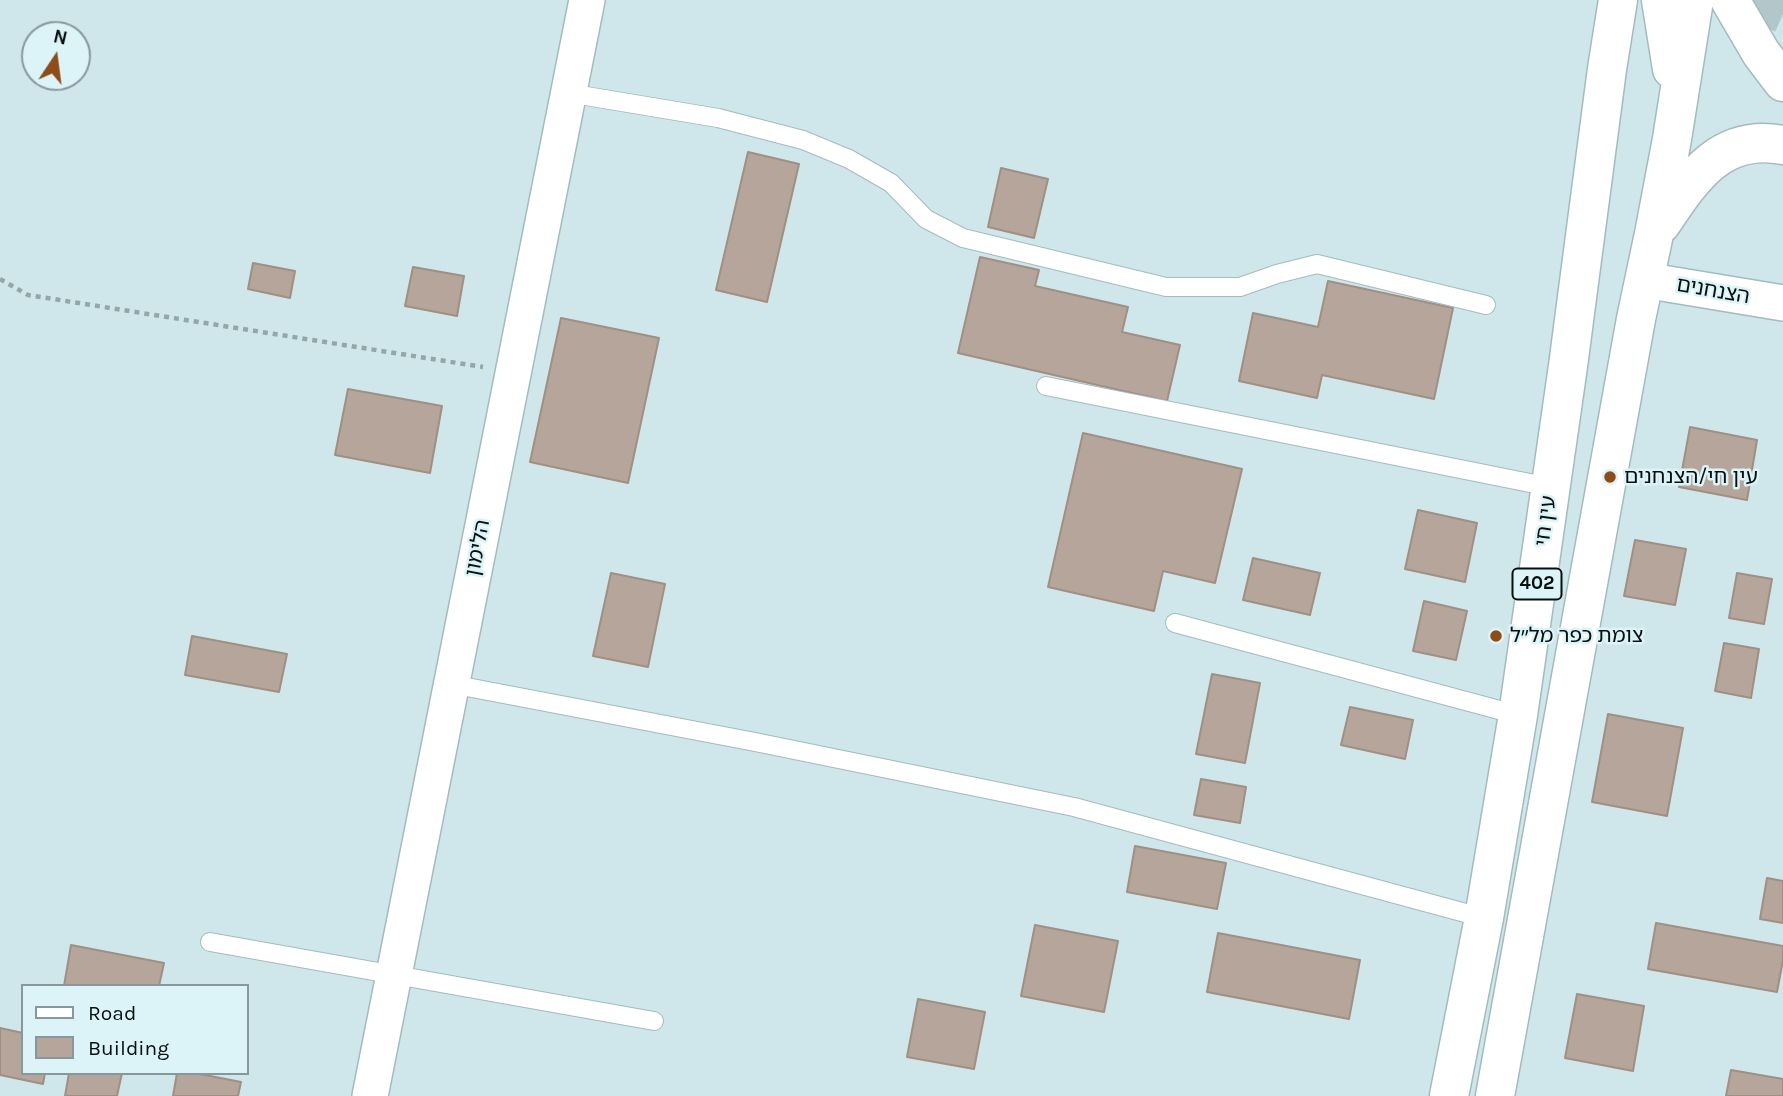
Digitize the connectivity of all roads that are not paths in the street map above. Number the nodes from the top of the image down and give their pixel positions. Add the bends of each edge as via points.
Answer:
1 (587, 0) edge
2 (1661, 0) edge
3 (1694, 0) edge
4 (1730, 0) edge
5 (1621, 8) edge
6 (1783, 82) edge
7 (568, 93) junction
8 (1678, 106) junction
9 (1783, 145) edge
10 (1654, 234) junction
11 (1644, 280) junction
12 (1783, 303) edge
13 (1486, 305) dead end
14 (1046, 386) dead end
15 (1550, 487) junction
16 (1175, 623) dead end
17 (452, 684) junction
18 (1518, 715) junction
19 (1484, 918) junction
20 (210, 943) dead end
21 (394, 975) junction
22 (654, 1021) dead end
23 (370, 1096) edge
24 (1449, 1096) edge
25 (1496, 1096) edge

1 - 7 street, הלימון
2 - 8 main road
3 - 8 main road, 402
4 - 6 main road
5 - 15 main road, עין חי / 402 via 1607,69
7 - 13 lane via 718,118 803,140 891,183 926,219 963,238 1166,286 1240,286 1317,264
7 - 17 street, הלימון
8 - 10 main road, 402
9 - 10 main road via 1754,144 1713,159 1690,182
10 - 11 main road, 402
11 - 12 street, הצנחנים
11 - 25 main road, 402
14 - 15 lane
15 - 18 main road, עין חי / 402
16 - 18 lane
17 - 19 lane via 1074,807
17 - 21 street, הלימון
18 - 19 main road, עין חי / 402
19 - 24 main road, עין חי / 402
20 - 21 lane
21 - 22 lane
21 - 23 street, הלימון

